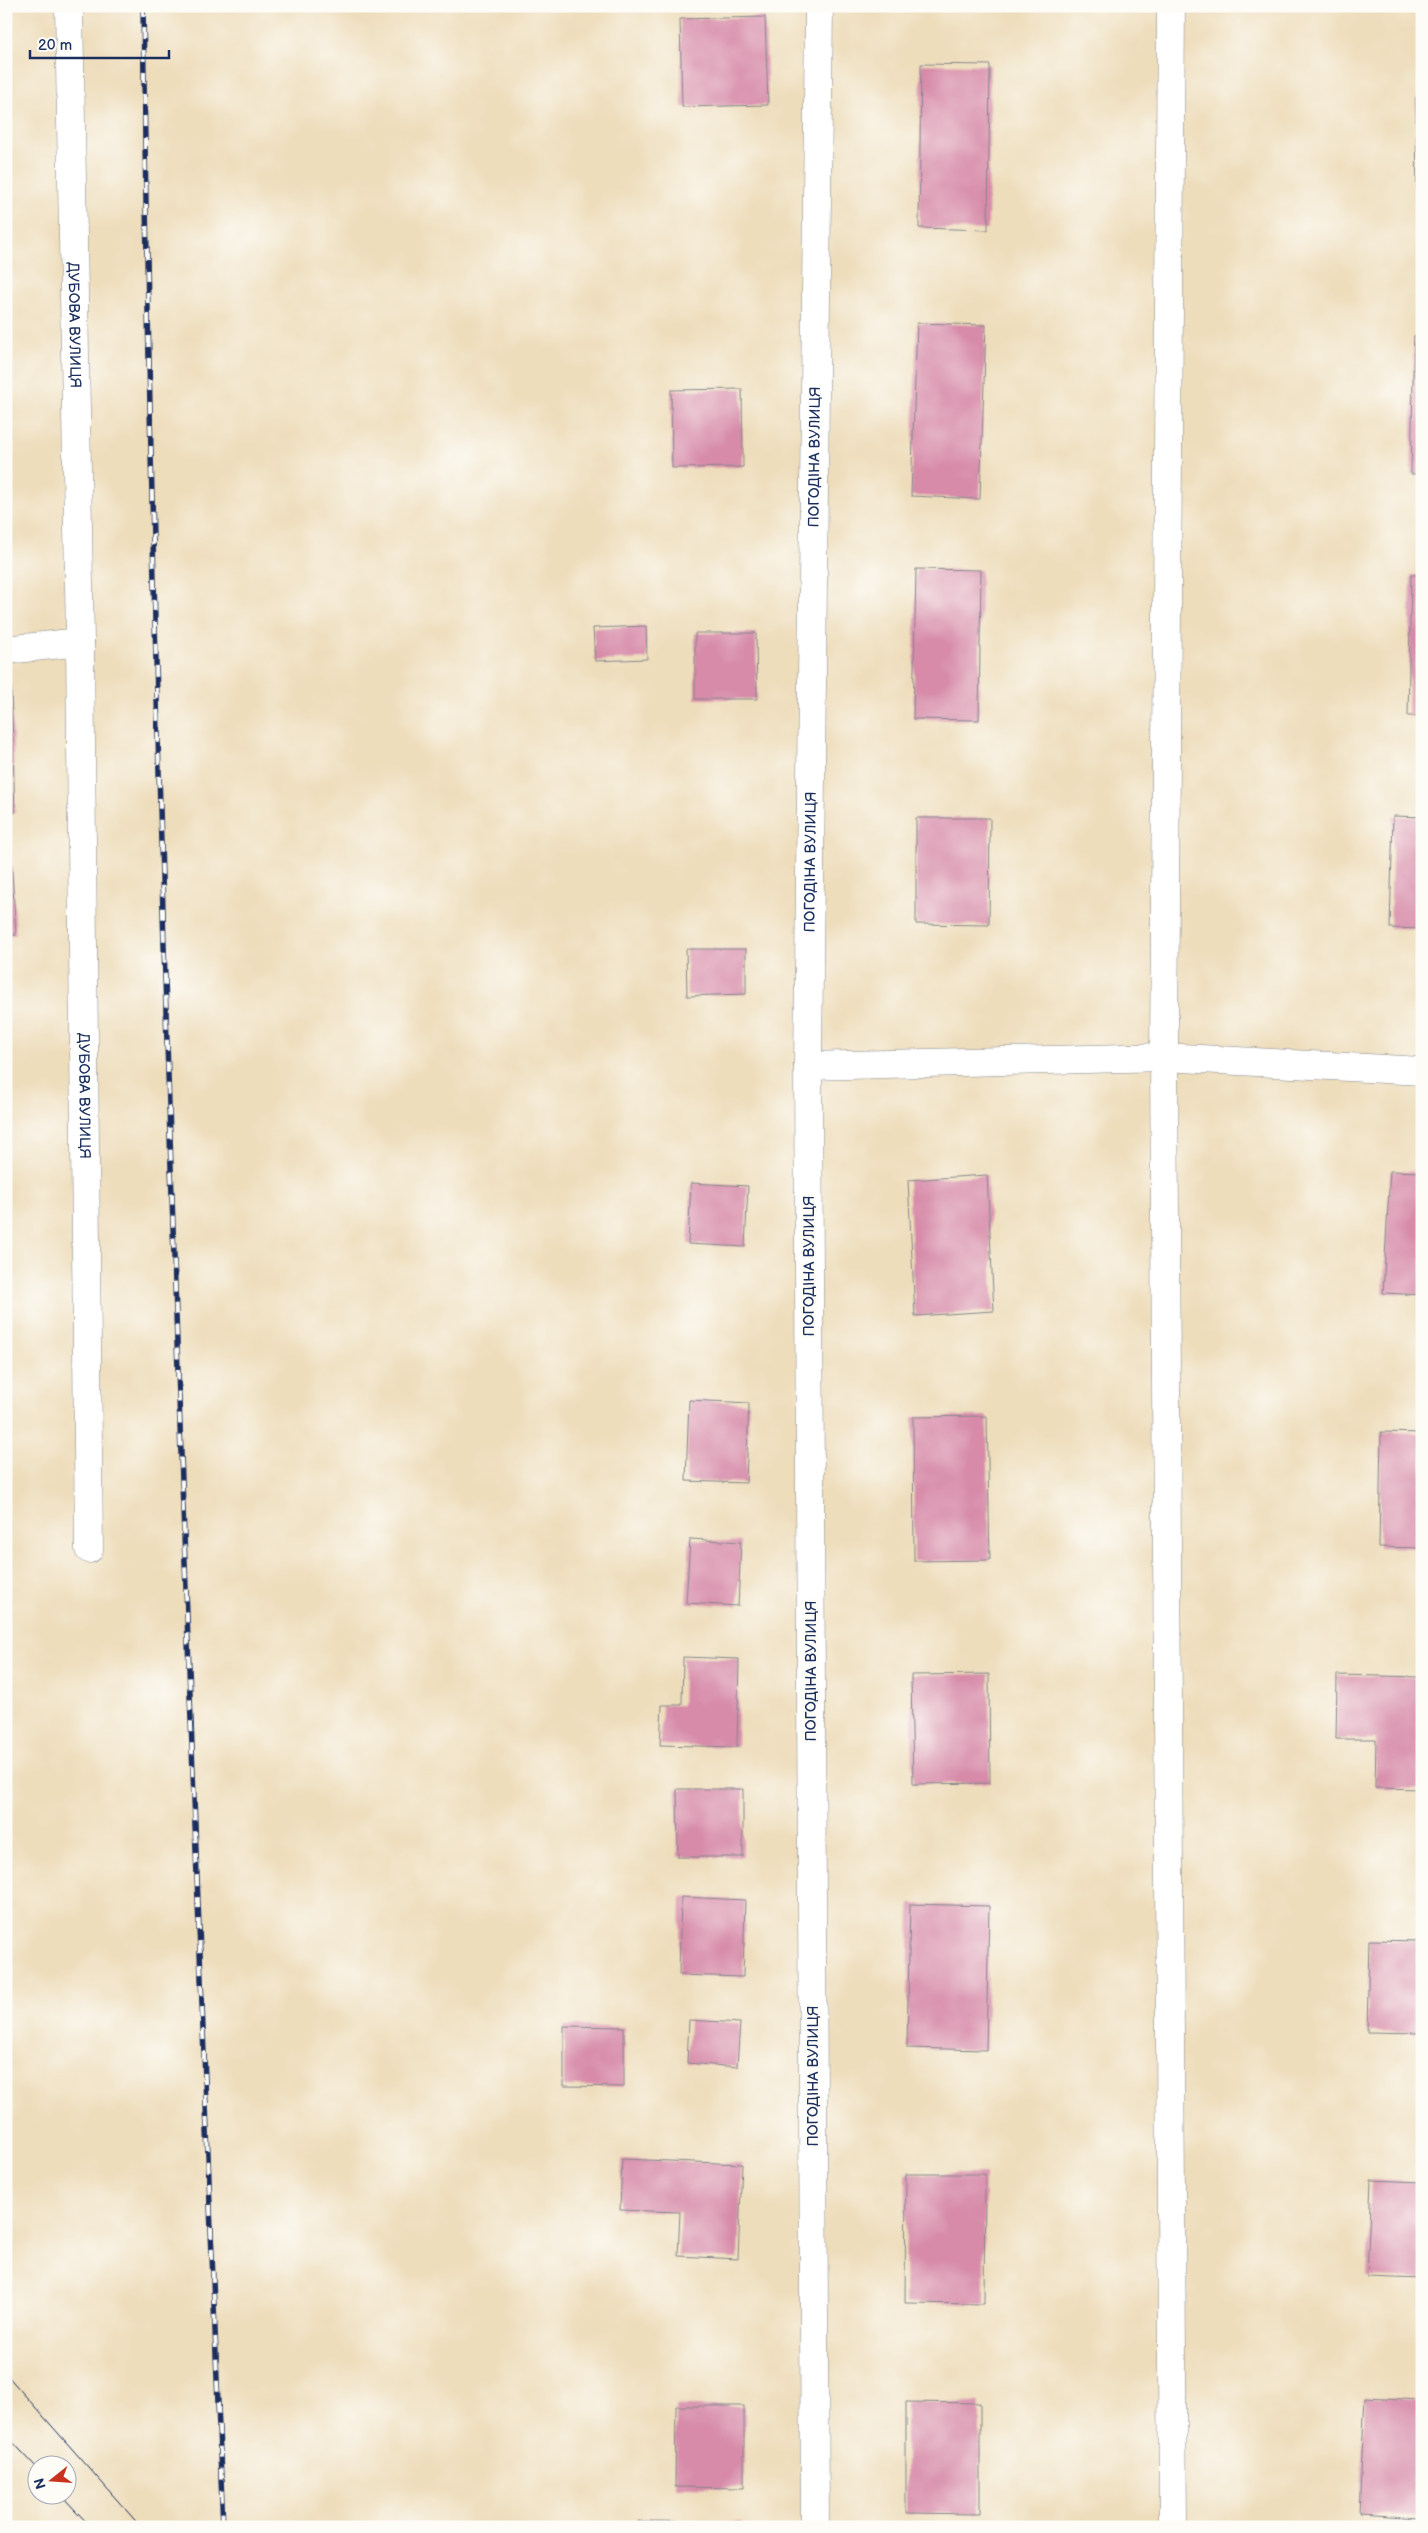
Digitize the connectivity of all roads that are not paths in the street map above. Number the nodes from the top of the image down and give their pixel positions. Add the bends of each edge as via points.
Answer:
1 (69, 6) edge
2 (819, 6) edge
3 (1171, 6) edge
4 (80, 642) junction
5 (6, 650) edge
6 (1164, 1057) junction
7 (808, 1066) junction
8 (1422, 1071) edge
9 (89, 1549) dead end
10 (815, 2527) edge
11 (1173, 2527) edge

1 - 4 street, ДУБОВА ВУЛИЦЯ
2 - 7 street, ПОГОДІНА ВУЛИЦЯ
3 - 6 street
4 - 5 street
4 - 9 street, ДУБОВА ВУЛИЦЯ
6 - 7 street
6 - 8 street
6 - 11 street
7 - 10 street, ПОГОДІНА ВУЛИЦЯ

